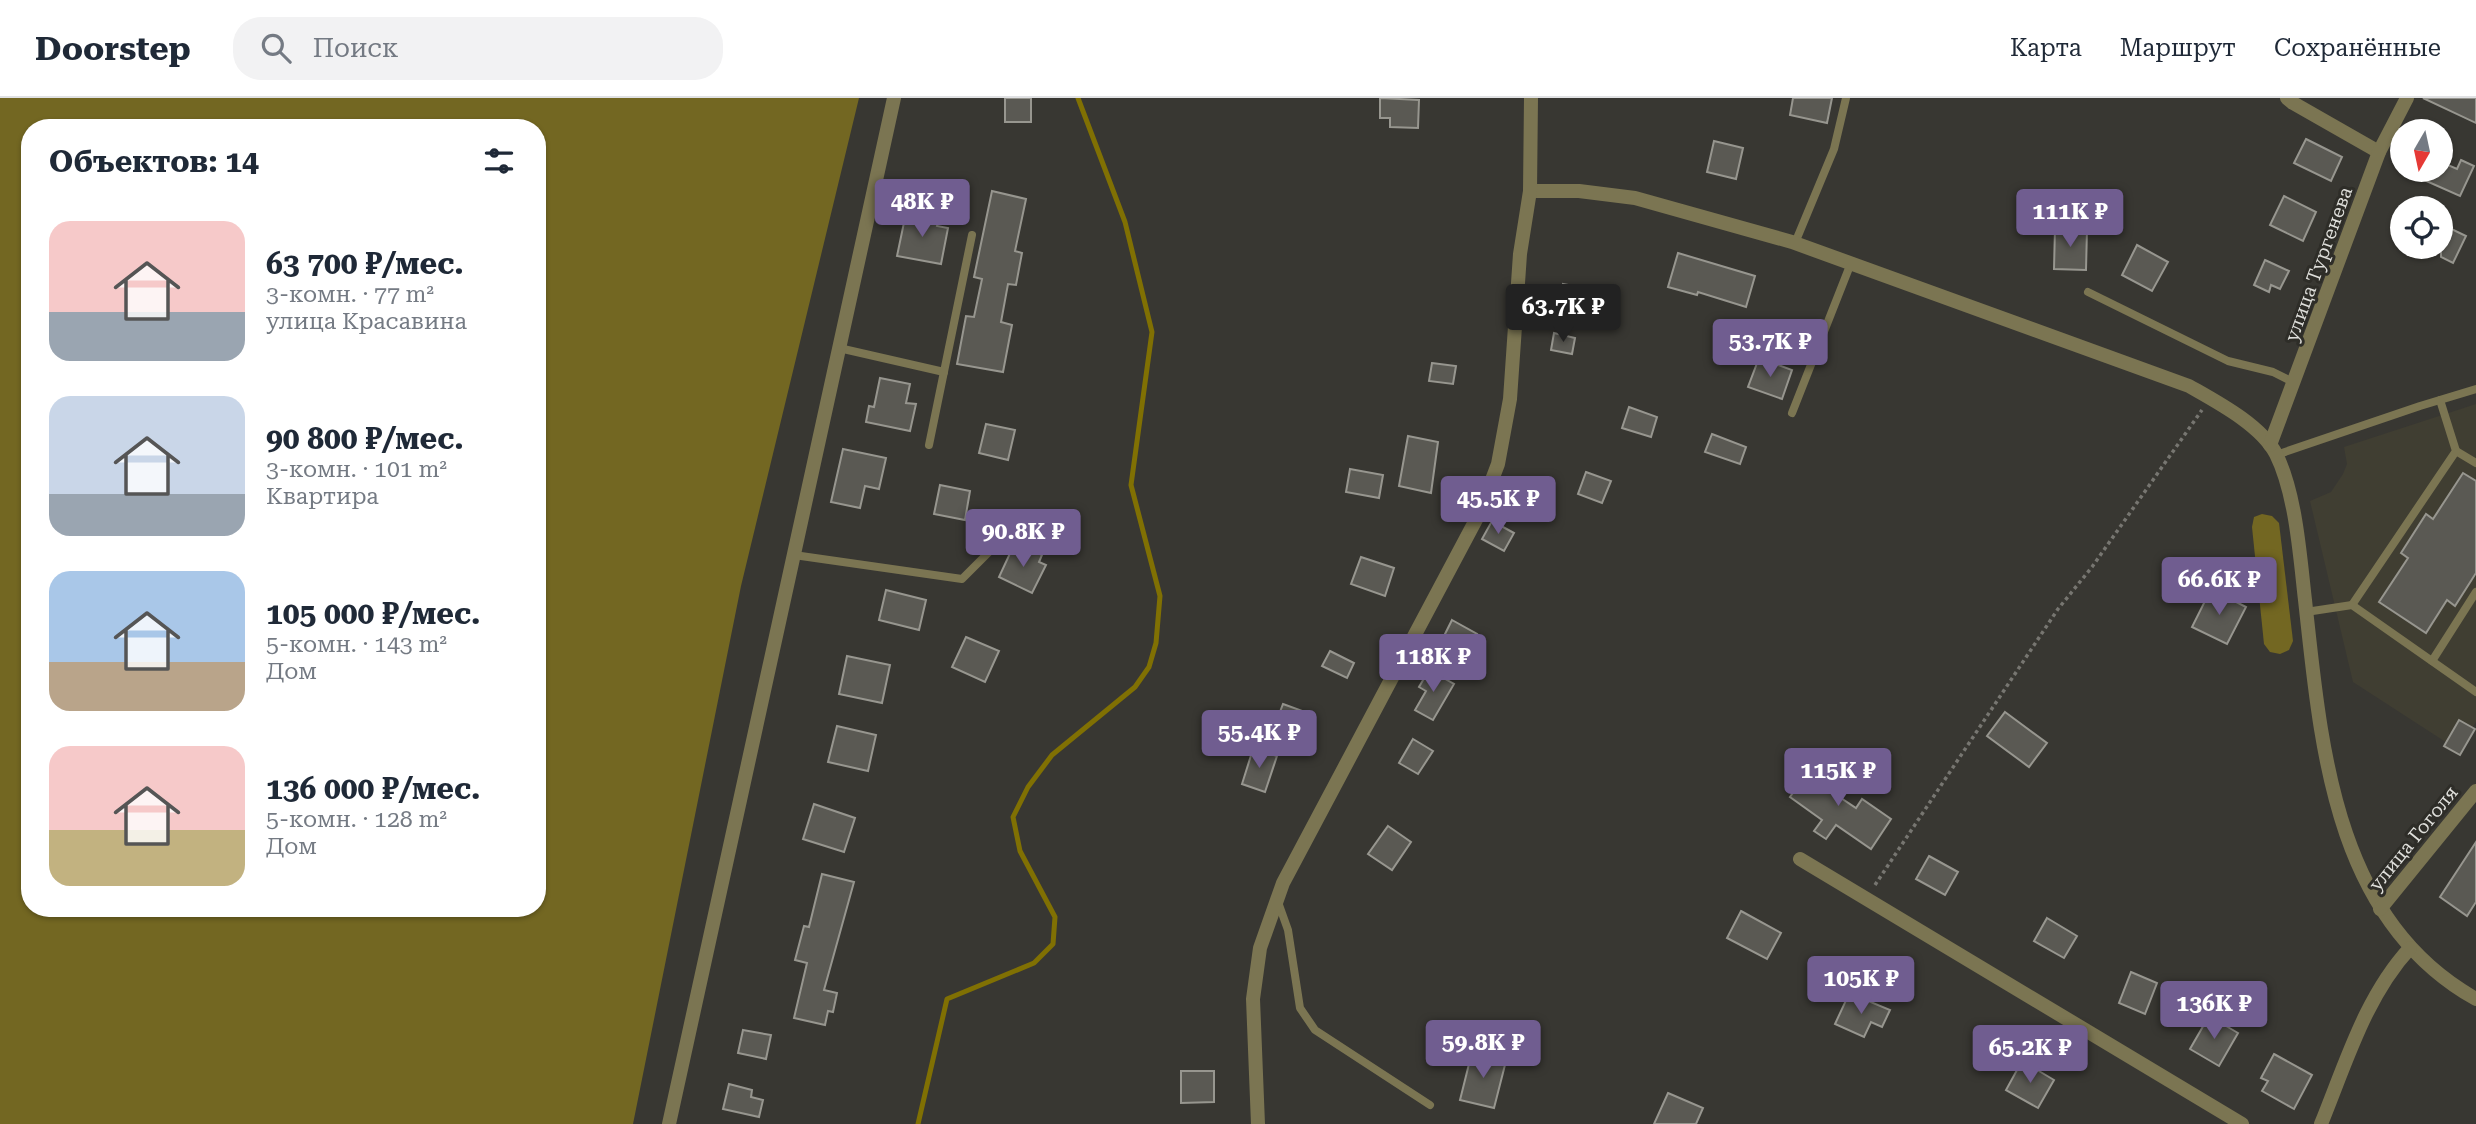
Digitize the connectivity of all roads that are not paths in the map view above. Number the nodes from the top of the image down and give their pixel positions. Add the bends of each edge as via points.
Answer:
1 (894, 98) edge
2 (1846, 98) edge
3 (2287, 98) edge
4 (2406, 98) edge
5 (1531, 102) edge
6 (2379, 152) junction
7 (1530, 191) junction
8 (972, 235) dead end
9 (1795, 243) junction
10 (1851, 263) junction
11 (2088, 292) dead end
12 (839, 348) junction
13 (944, 372) junction
14 (2295, 383) junction
15 (2476, 389) edge
16 (2440, 400) junction
17 (1792, 413) dead end
18 (929, 445) dead end
19 (2273, 450) junction
20 (2456, 451) junction
21 (2476, 463) edge
22 (1000, 541) dead end
23 (794, 555) junction
24 (2476, 592) edge
25 (2352, 606) junction
26 (2306, 612) junction
27 (2432, 661) junction
28 (2476, 692) edge
29 (2476, 791) edge
30 (1800, 859) dead end
31 (1277, 900) junction
32 (2380, 909) junction
33 (2410, 947) junction
34 (2476, 999) edge
35 (1430, 1105) dead end
36 (669, 1124) edge
37 (1258, 1124) edge
38 (2242, 1124) edge
39 (2321, 1124) edge

1 - 12 street
2 - 9 lane via 1834,149
3 - 6 street
4 - 6 street, улица Тургенева
5 - 7 street
6 - 14 street, улица Тургенева
7 - 9 street via 1635,198
7 - 31 street via 1520,254 1510,399 1498,464 1479,514
8 - 13 lane
9 - 10 street
10 - 17 lane
10 - 19 street via 2189,386 2237,414
11 - 14 lane via 2228,361 2273,372
12 - 13 lane
12 - 23 street
13 - 18 lane
14 - 19 street, улица Тургенева
15 - 16 lane
16 - 19 lane
16 - 20 lane
19 - 26 street via 2286,482
20 - 21 lane
20 - 25 lane
22 - 23 lane via 962,579
23 - 36 street
24 - 27 lane
25 - 26 lane
25 - 27 lane
26 - 32 street via 2312,678 2333,788 2346,837
27 - 28 lane
29 - 32 street, улица Гоголя
30 - 38 street
31 - 35 lane via 1288,930 1300,1008 1315,1030
31 - 37 street via 1260,948 1253,999
32 - 33 street
33 - 34 street
33 - 39 street via 2369,1006

